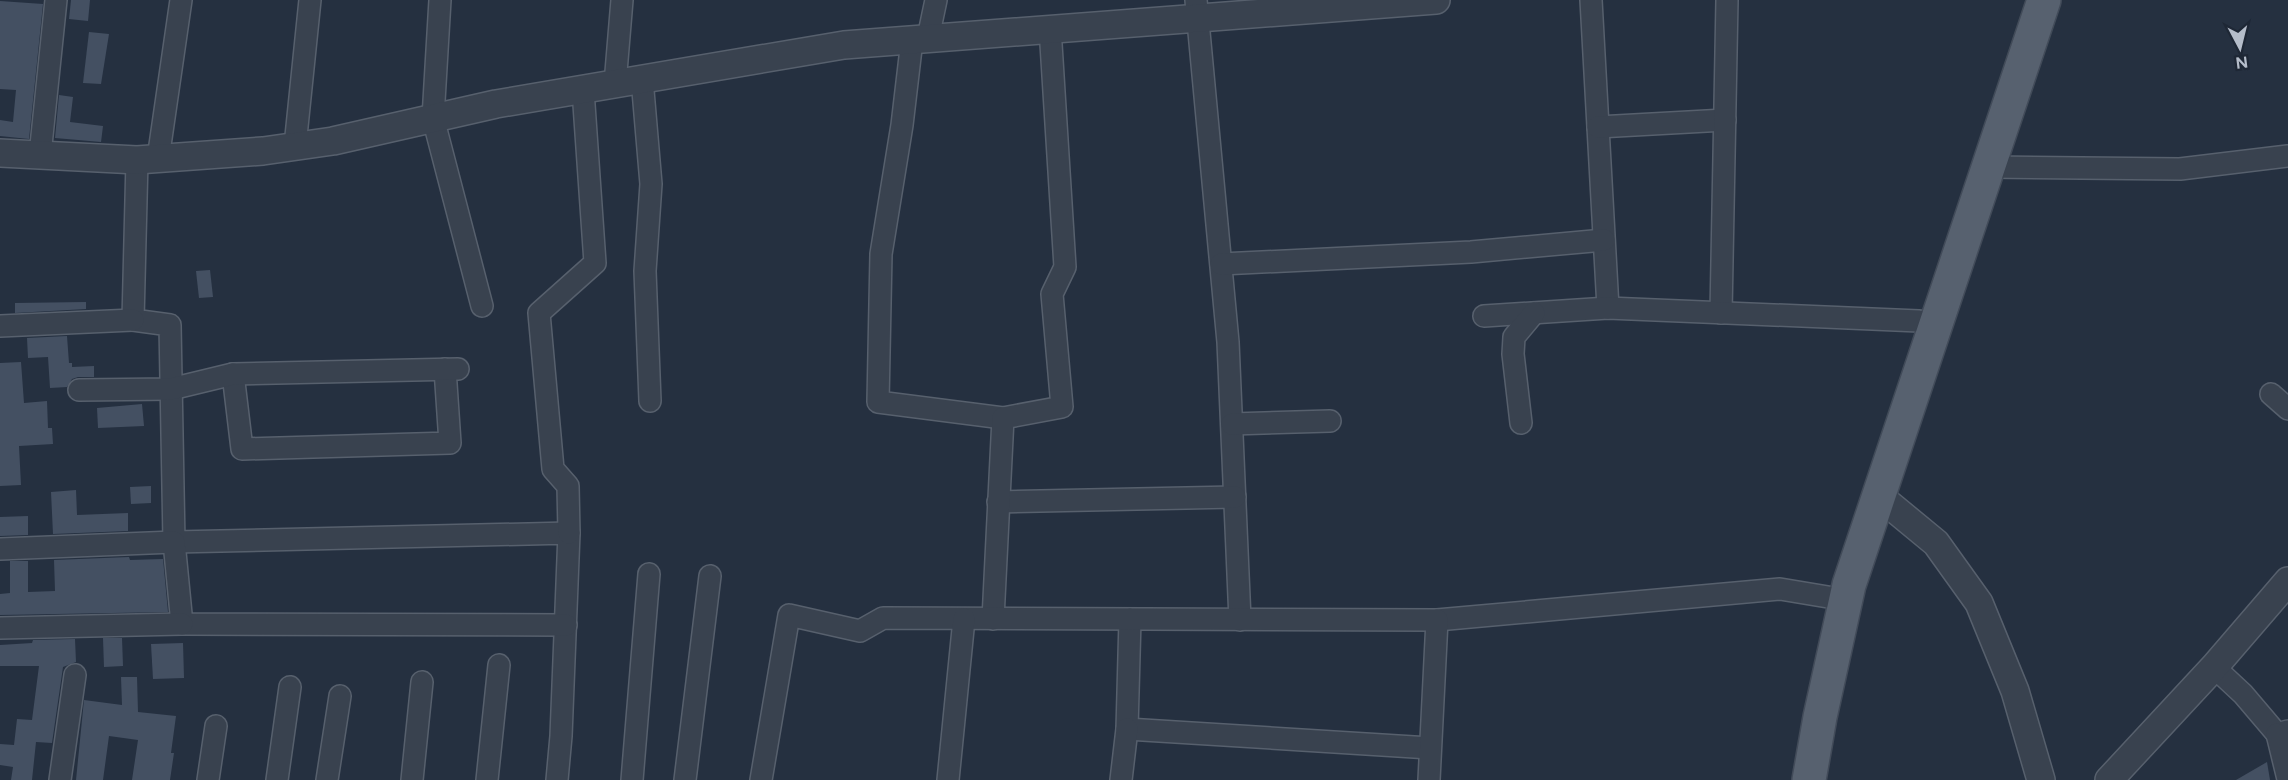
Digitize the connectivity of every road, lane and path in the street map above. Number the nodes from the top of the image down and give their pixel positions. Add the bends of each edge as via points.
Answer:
1 (56, 0) edge
2 (181, 0) edge
3 (310, 0) edge
4 (440, 0) edge
5 (622, 0) edge
6 (936, 0) edge
7 (1436, 0) edge
8 (1591, 0) edge
9 (1727, 0) edge
10 (2026, 0) edge
11 (2044, 0) edge
12 (1196, 8) edge
13 (1050, 28) junction
14 (920, 39) junction
15 (642, 79) junction
16 (615, 84) junction
17 (583, 90) junction
18 (434, 118) junction
19 (1725, 120) junction
20 (1598, 127) junction
21 (295, 146) junction
22 (0, 153) edge
23 (40, 155) junction
24 (2288, 156) edge
25 (148, 160) junction
26 (1989, 167) junction
27 (1604, 240) junction
28 (1221, 264) junction
29 (482, 306) dead end
30 (1608, 308) junction
31 (1534, 313) junction
32 (1722, 313) junction
33 (1484, 316) dead end
34 (133, 320) junction
35 (1919, 321) junction
36 (0, 326) edge
37 (233, 374) junction
38 (171, 388) junction
39 (79, 390) dead end
40 (2271, 394) dead end
41 (650, 401) dead end
42 (2288, 409) edge
43 (1003, 418) junction
44 (1330, 421) dead end
45 (1521, 423) dead end
46 (1232, 424) junction
47 (1871, 492) junction
48 (1235, 497) junction
49 (998, 502) junction
50 (569, 533) junction
51 (174, 542) junction
52 (0, 549) edge
53 (649, 574) dead end
54 (710, 576) dead end
55 (2288, 581) edge
56 (1837, 598) junction
57 (964, 619) junction
58 (993, 619) junction
59 (1130, 619) junction
60 (1240, 620) junction
61 (1437, 620) junction
62 (182, 624) junction
63 (566, 625) junction
64 (0, 628) edge
65 (499, 665) dead end
66 (2214, 667) junction
67 (75, 675) dead end
68 (422, 682) dead end
69 (290, 687) dead end
70 (340, 696) dead end
71 (216, 726) dead end
72 (1127, 729) junction
73 (2283, 733) edge
74 (1430, 748) junction
75 (2288, 779) edge
76 (60, 780) edge
77 (208, 780) edge
78 (277, 780) edge
79 (327, 780) edge
80 (412, 780) edge
81 (487, 780) edge
82 (557, 780) edge
83 (632, 780) edge
84 (686, 780) edge
85 (761, 780) edge
86 (948, 780) edge
87 (1121, 780) edge
88 (1429, 780) edge
89 (1791, 780) edge
90 (1809, 780) edge
91 (2041, 780) edge
92 (2109, 780) edge

1 - 23 street
2 - 25 street
3 - 21 street
4 - 18 street
5 - 16 street
6 - 14 street
7 - 12 street
8 - 20 street
9 - 19 street
10 - 35 main road
11 - 26 main road
12 - 13 street
12 - 28 street
13 - 14 street
13 - 43 street via 1065,267 1052,294 1062,407
14 - 15 street via 844,45
14 - 43 street via 881,254 878,402
15 - 16 street
15 - 41 street via 651,184 645,271
16 - 17 street
17 - 18 street
17 - 50 street via 595,263 539,313 553,469 568,486
18 - 21 street
18 - 29 street
19 - 20 street
19 - 32 street
20 - 27 street
21 - 25 street
22 - 23 street
23 - 25 street
24 - 26 street via 2180,169
25 - 34 street
26 - 47 main road
27 - 28 street via 1471,252
27 - 30 street
28 - 46 street
30 - 31 street
30 - 32 street
31 - 33 street
31 - 45 street via 1514,337
32 - 35 street
34 - 36 street
34 - 38 street via 170,325
35 - 47 main road
37 - 37 street via 452,369 450,443 242,449
37 - 38 street
38 - 39 street
38 - 51 street
40 - 42 street
43 - 49 street
44 - 46 street
46 - 48 street
47 - 56 main road via 1832,580
47 - 91 street via 1936,543 1979,603 2015,691
48 - 49 street
48 - 60 street
49 - 58 street
50 - 51 street
50 - 63 street
51 - 52 street
51 - 62 street
53 - 83 street
54 - 84 street
55 - 66 street
56 - 61 street via 1780,589
56 - 89 main road via 1803,713
56 - 90 main road
57 - 58 street
57 - 85 street via 883,618 860,631 789,615
57 - 86 street
58 - 59 street
59 - 60 street
59 - 72 street
60 - 61 street
61 - 74 street
62 - 63 street
62 - 64 street
63 - 82 street
65 - 81 street
66 - 73 street
66 - 92 street
67 - 76 street
68 - 80 street
69 - 78 street
70 - 79 street
71 - 77 street
72 - 74 street
72 - 87 street
73 - 75 street
74 - 88 street

